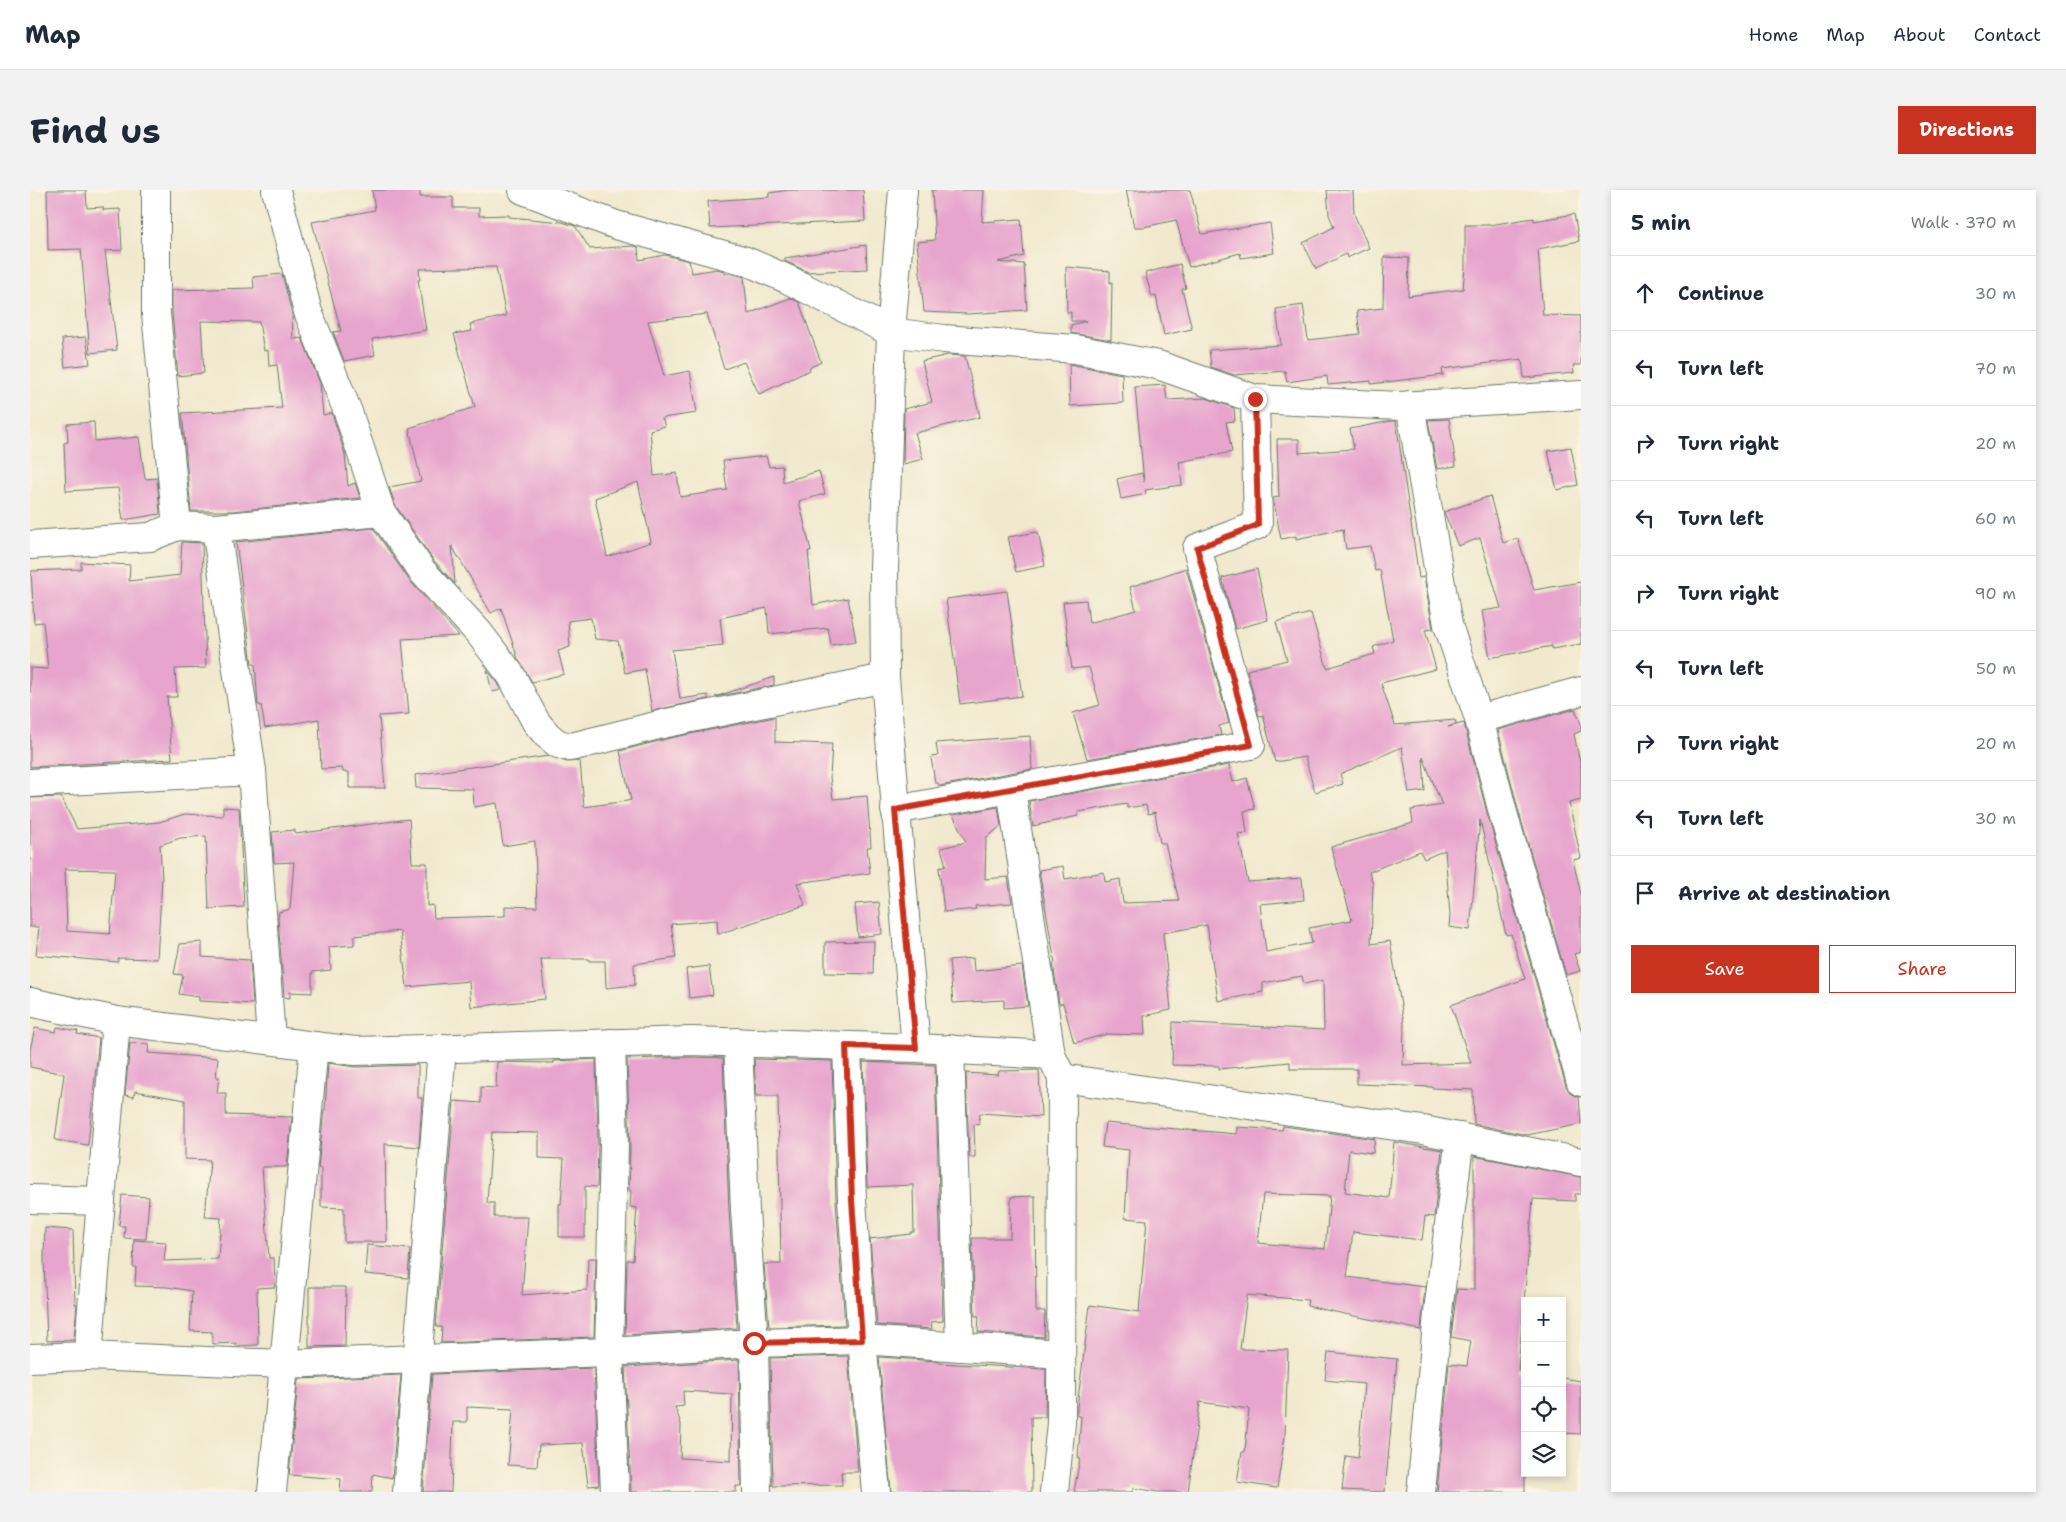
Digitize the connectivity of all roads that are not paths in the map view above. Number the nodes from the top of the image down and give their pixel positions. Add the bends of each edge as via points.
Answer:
1 (156, 190) edge
2 (276, 190) edge
3 (523, 190) edge
4 (903, 190) edge
5 (891, 332) junction
6 (1581, 395) edge
7 (1255, 399) junction
8 (1410, 406) junction
9 (382, 512) junction
10 (177, 526) junction
11 (216, 528) junction
12 (30, 545) edge
13 (886, 678) junction
14 (1581, 691) edge
15 (1479, 719) junction
16 (252, 771) junction
17 (30, 783) edge
18 (1011, 789) junction
19 (895, 810) junction
20 (30, 1002) edge
21 (116, 1020) junction
22 (271, 1040) junction
23 (738, 1042) junction
24 (611, 1043) junction
25 (314, 1046) junction
26 (846, 1046) junction
27 (442, 1048) junction
28 (916, 1048) junction
29 (950, 1050) junction
30 (1056, 1066) junction
31 (1581, 1082) edge
32 (1460, 1137) junction
33 (1581, 1162) edge
34 (30, 1199) edge
35 (101, 1201) junction
36 (862, 1340) junction
37 (754, 1343) junction
38 (960, 1347) junction
39 (609, 1352) junction
40 (1061, 1354) junction
41 (88, 1356) junction
42 (30, 1358) edge
43 (418, 1360) junction
44 (283, 1364) junction
45 (272, 1492) edge
46 (407, 1492) edge
47 (615, 1492) edge
48 (757, 1492) edge
49 (876, 1492) edge
50 (1054, 1492) edge
51 (1421, 1492) edge

1 - 10 street via 156,314
2 - 9 street via 308,312 348,412
3 - 5 street via 616,226 746,261
4 - 5 street
5 - 7 street via 1075,349 1158,365
5 - 13 street via 884,570
6 - 8 street
7 - 8 street
7 - 18 street via 1258,525 1197,548 1251,745
8 - 15 street via 1448,625
9 - 11 street
9 - 13 street via 422,571 479,633 512,675 536,722 558,744 571,747 667,722
10 - 11 street
10 - 12 street via 150,537
11 - 16 street
13 - 19 street
14 - 15 street
15 - 31 street
16 - 17 street
16 - 22 street
18 - 19 street
18 - 30 street
19 - 28 street
20 - 21 street
21 - 22 street
21 - 35 street
22 - 25 street
23 - 24 street
23 - 26 street
23 - 37 street
24 - 27 street
24 - 39 street via 614,1145
25 - 27 street via 355,1051
25 - 44 street
26 - 28 street
26 - 36 street
27 - 43 street
28 - 29 street
29 - 30 street
29 - 38 street
30 - 32 street
30 - 40 street
32 - 33 street
32 - 51 street via 1439,1303
34 - 35 street
35 - 41 street
36 - 37 street
36 - 38 street
36 - 49 street
37 - 39 street
37 - 48 street
38 - 40 street
39 - 43 street
39 - 47 street
40 - 50 street via 1061,1424
41 - 42 street
41 - 44 street
43 - 44 street
43 - 46 street
44 - 45 street

